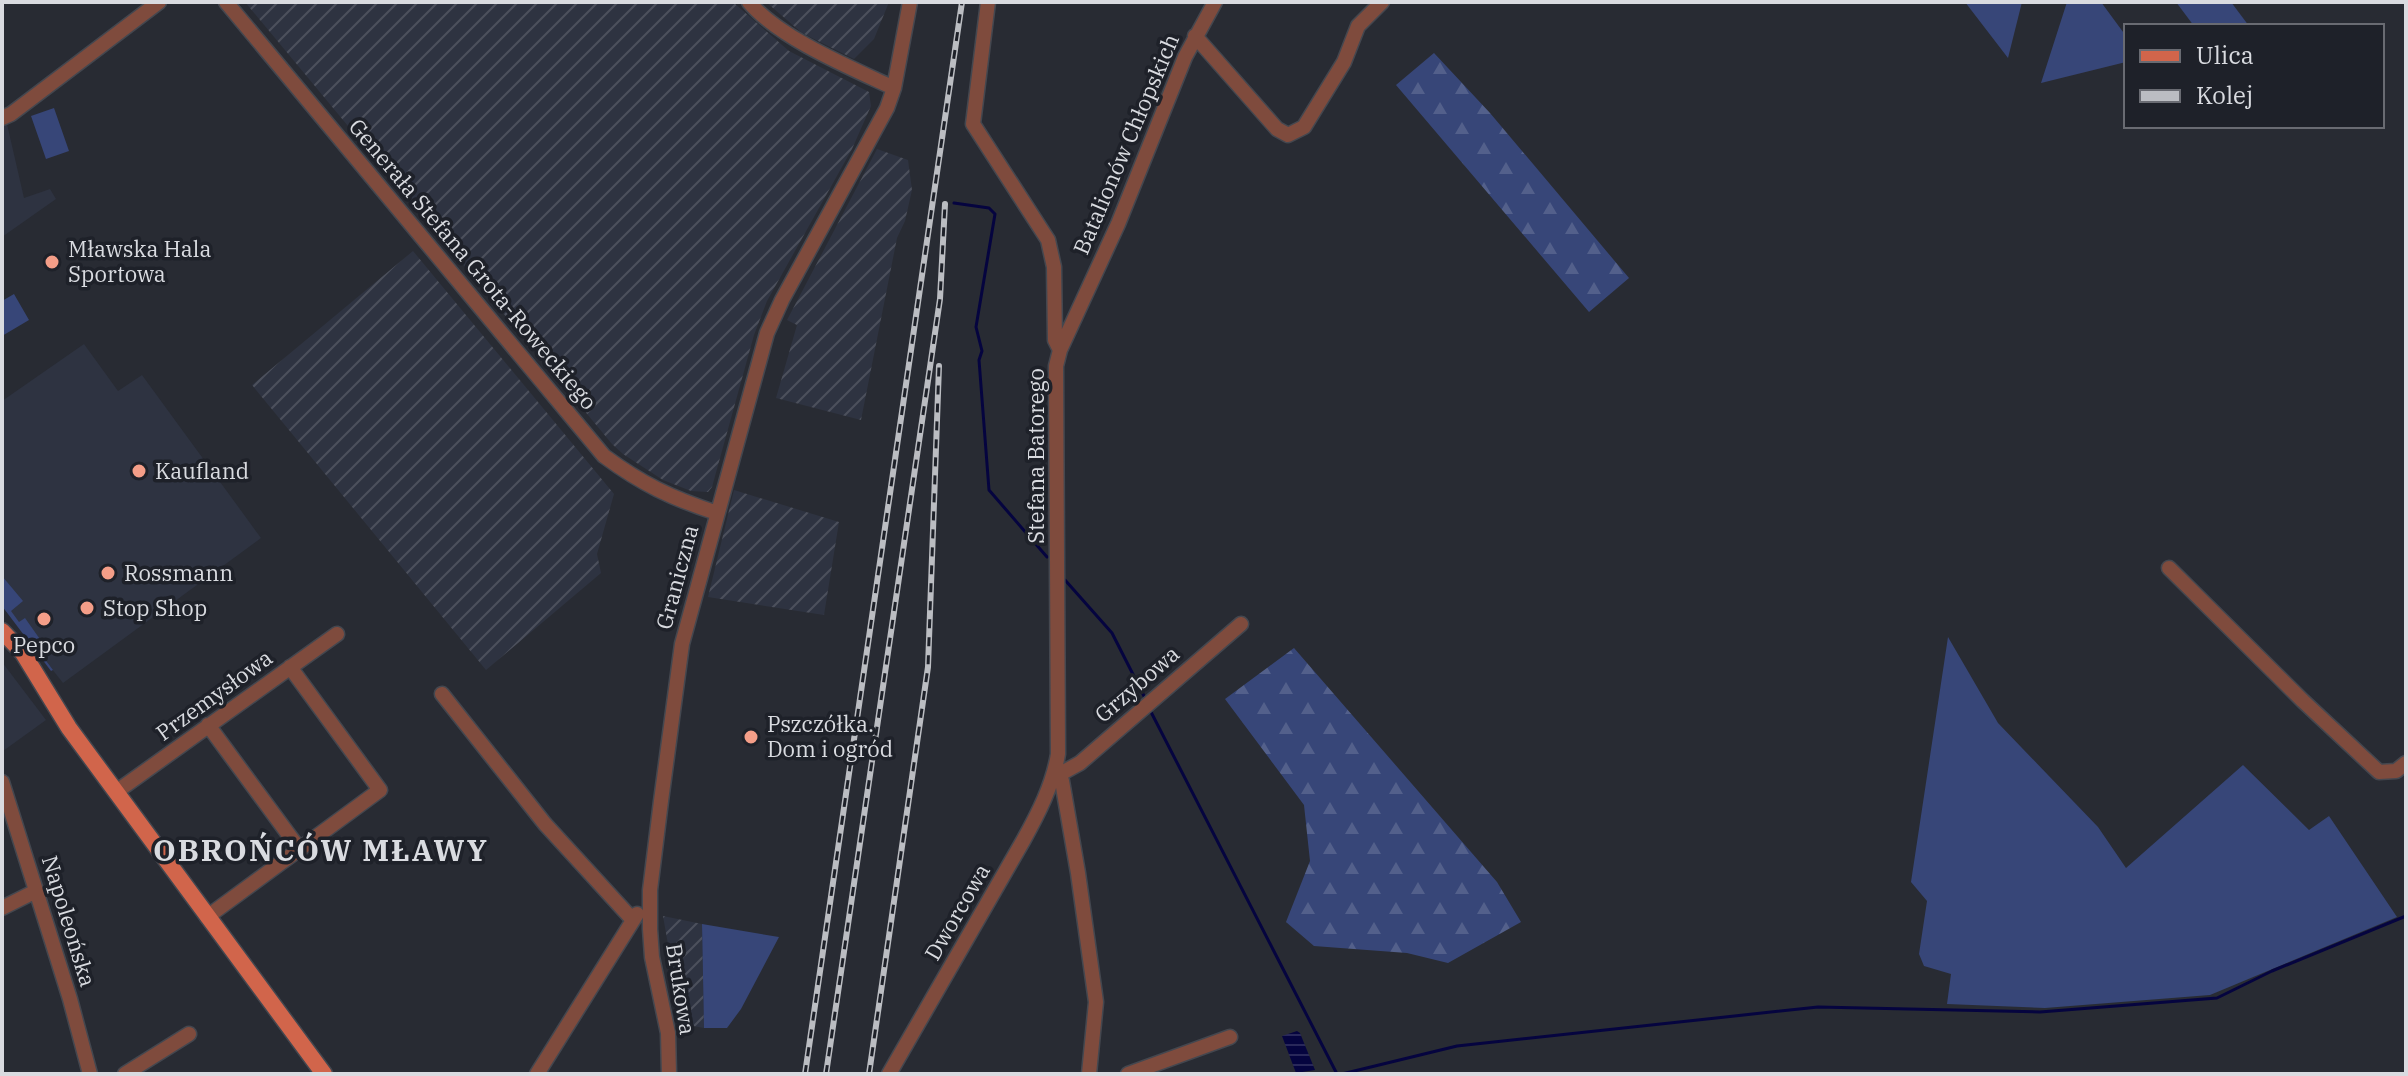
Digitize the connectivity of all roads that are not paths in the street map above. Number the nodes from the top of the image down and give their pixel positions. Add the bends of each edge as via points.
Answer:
1 (159, 2) edge
2 (226, 2) edge
3 (749, 2) edge
4 (910, 2) edge
5 (988, 2) edge
6 (1215, 2) edge
7 (1382, 2) edge
8 (1195, 36) junction
9 (894, 88) junction
10 (2, 118) edge
11 (1055, 295) junction
12 (1080, 304) junction
13 (1060, 350) junction
14 (717, 513) junction
15 (2169, 568) dead end
16 (1241, 624) dead end
17 (337, 634) dead end
18 (5, 637) edge
19 (290, 667) junction
20 (442, 694) dead end
21 (208, 725) junction
22 (2406, 763) edge
23 (1058, 771) junction
24 (2, 782) edge
25 (116, 792) junction
26 (1067, 810) junction
27 (1038, 814) junction
28 (300, 850) junction
29 (36, 891) junction
30 (2, 908) edge
31 (649, 912) junction
32 (207, 917) junction
33 (632, 919) junction
34 (189, 1034) dead end
35 (1230, 1037) dead end
36 (90, 1074) edge
37 (125, 1074) edge
38 (324, 1074) edge
39 (537, 1074) edge
40 (669, 1074) edge
41 (889, 1074) edge
42 (1089, 1074) edge
43 (1128, 1074) edge

1 - 10 street
2 - 14 street, Generała Stefana Grota-Roweckiego via 604,456 639,482
3 - 9 street via 803,42
4 - 9 street, Graniczna
5 - 11 street, Stefana Batorego via 973,124 1048,240
6 - 8 street, Batalionów Chłopskich
7 - 8 street via 1358,26 1344,62 1311,117 1294,134 1277,129
8 - 12 street, Batalionów Chłopskich
9 - 14 street, Graniczna via 767,333
11 - 12 street
11 - 13 street, Stefana Batorego via 1055,340
12 - 13 street, Batalionów Chłopskich
13 - 23 street, Stefana Batorego
14 - 31 street, Graniczna via 682,644
15 - 22 street via 2379,772 2396,771
16 - 23 street, Grzybowa via 1080,763
17 - 19 street, Przemysłowa
18 - 25 main road via 23,653
19 - 21 street, Przemysłowa
19 - 28 street via 380,790
20 - 33 street via 545,824
21 - 25 street, Przemysłowa
21 - 28 street
23 - 26 street, Stefana Batorego
23 - 27 street, Dworcowa
24 - 29 street, Napoleońska
25 - 32 main road
26 - 27 street
26 - 42 street, Stefana Batorego via 1096,1002
27 - 41 street, Dworcowa
28 - 32 street
29 - 30 street
29 - 36 street, Napoleońska
31 - 33 street
31 - 40 street, Brukowa via 652,957 668,1033
32 - 38 main road
33 - 39 street
34 - 37 street
35 - 43 street

